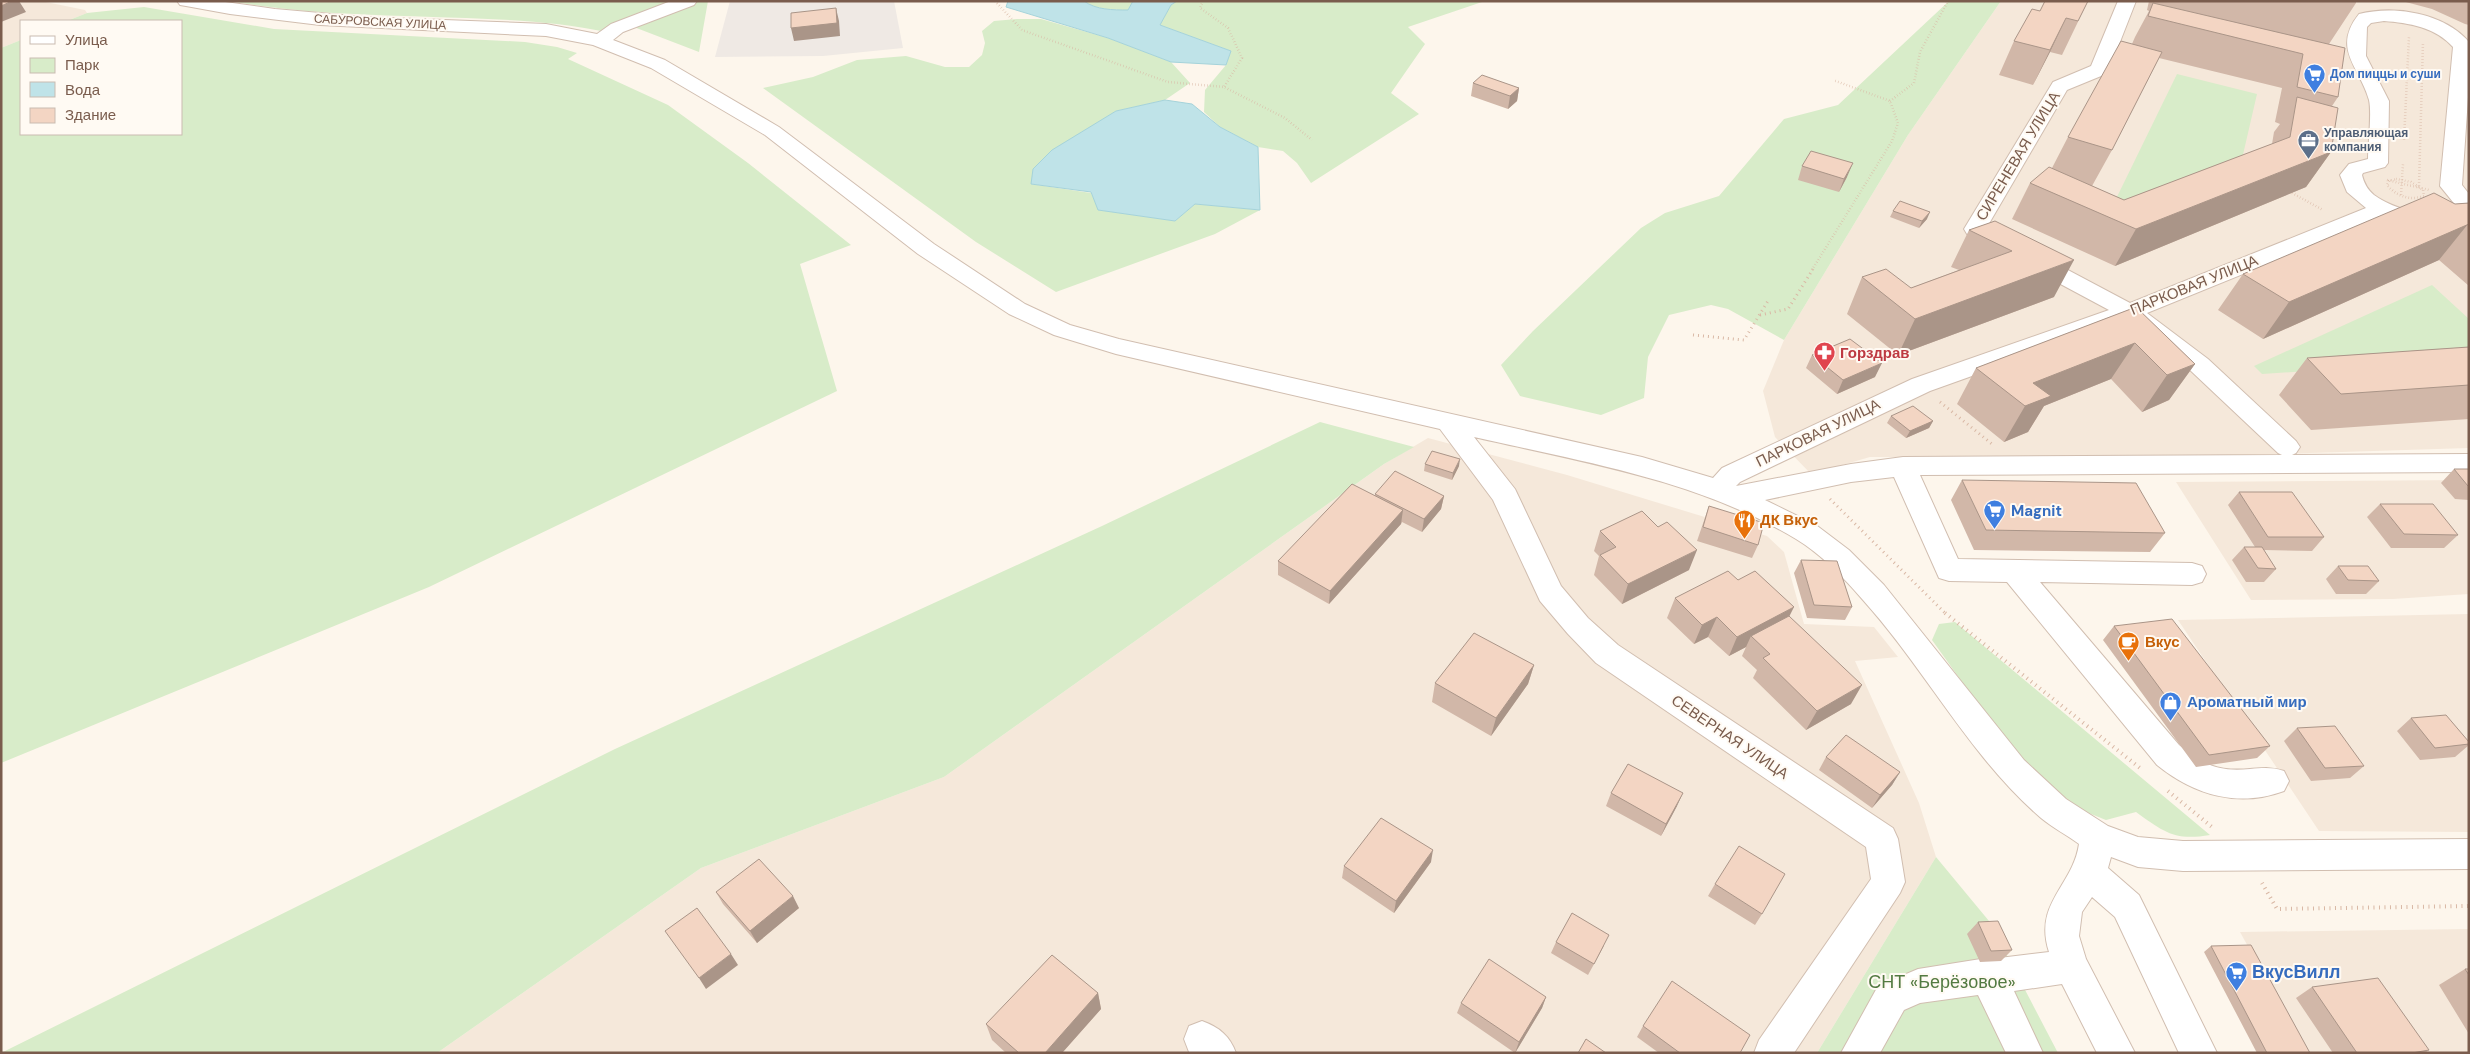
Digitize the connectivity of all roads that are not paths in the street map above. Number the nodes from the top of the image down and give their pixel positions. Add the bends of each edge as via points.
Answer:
1 (186, 1) edge
2 (688, 1) edge
3 (2127, 1) edge
4 (588, 38) junction
5 (2465, 43) edge
6 (2349, 76) dead end
7 (2369, 80) junction
8 (2463, 141) edge
9 (2392, 202) junction
10 (2442, 222) junction
11 (2469, 234) edge
12 (2128, 312) junction
13 (1448, 421) junction
14 (2286, 448) dead end
15 (2469, 463) edge
16 (1903, 466) junction
17 (1726, 493) junction
18 (2014, 571) junction
19 (2192, 574) dead end
20 (2273, 781) dead end
21 (2096, 837) junction
22 (2469, 854) edge
23 (2089, 873) junction
24 (2071, 966) junction
25 (1987, 976) junction
26 (1772, 1053) edge
27 (1860, 1053) edge
28 (2024, 1053) edge
29 (2116, 1053) edge
30 (2199, 1053) edge

1 - 4 street, САБУРОВСКАЯ УЛИЦА via 291,18 546,30
2 - 4 street
3 - 12 street, СИРЕНЕВАЯ УЛИЦА via 2126,27 2098,70 2060,86 1975,229
4 - 13 street, САБУРОВСКАЯ УЛИЦА via 658,64 772,131 926,249 1017,308 1062,330 1116,346
5 - 7 street via 2444,30 2417,20 2357,14 2357,56
5 - 8 street
6 - 7 street
7 - 9 street via 2379,101 2378,163 2356,168 2351,175 2352,184 2360,194
8 - 10 street via 2451,186 2467,209 2462,217
9 - 10 street via 2403,216
9 - 12 street, ПАРКОВАЯ УЛИЦА
10 - 11 street
12 - 14 street, СИРЕНЕВАЯ УЛИЦА via 2201,366
12 - 17 street, ПАРКОВАЯ УЛИЦА via 1895,396 1731,475
13 - 17 street, САБУРОВСКАЯ УЛИЦА via 1642,466
13 - 26 street, СЕВЕРНАЯ УЛИЦА via 1505,496 1550,593 1607,654 1881,839 1888,882
15 - 16 street
16 - 17 street
16 - 18 street via 1949,570
17 - 21 street, САБУРОВСКАЯ УЛИЦА via 1806,532 1839,558 1874,593 2013,770 2054,809
18 - 19 street
18 - 20 street via 2168,755 2187,771 2220,785
21 - 22 street, САБУРОВСКАЯ УЛИЦА via 2138,852 2182,856
21 - 23 street
23 - 24 street via 2066,907 2061,936
23 - 30 street via 2127,906
24 - 25 street
24 - 29 street
25 - 27 street via 1918,986 1891,998
25 - 28 street

